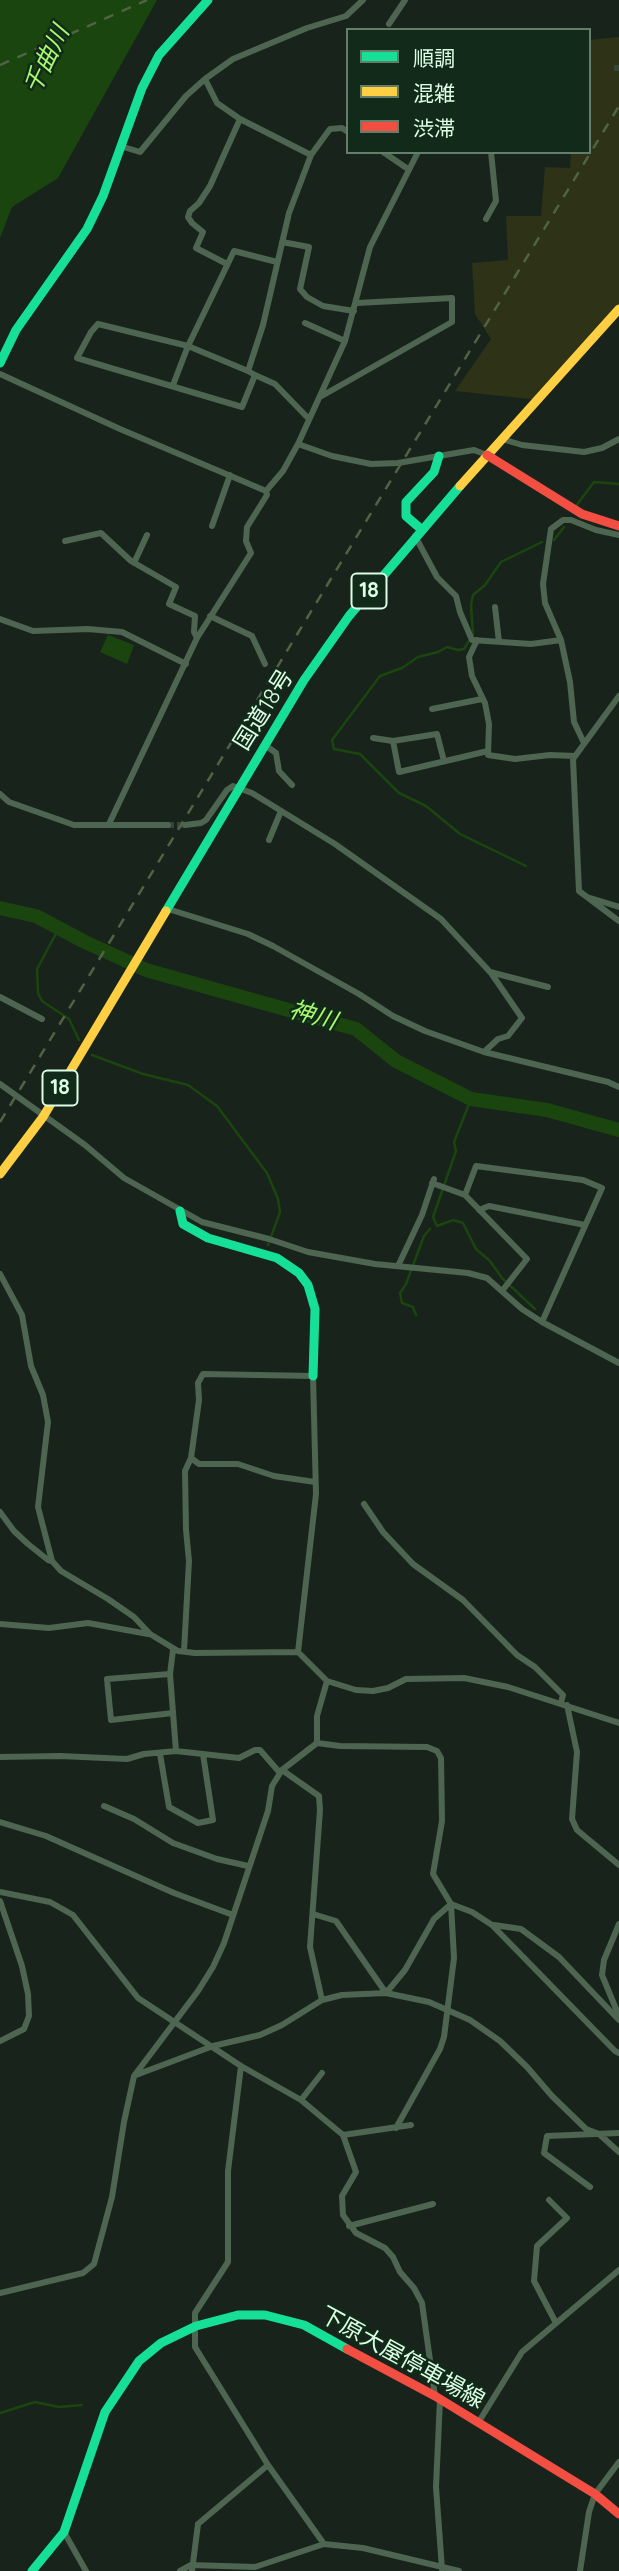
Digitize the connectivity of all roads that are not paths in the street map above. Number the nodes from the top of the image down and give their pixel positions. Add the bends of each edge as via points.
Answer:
1 (208, 0) edge
2 (363, 0) edge
3 (405, 0) edge
4 (389, 24) dead end
5 (205, 79) junction
6 (240, 119) junction
7 (346, 131) edge
8 (120, 146) junction
9 (386, 154) edge
10 (417, 154) edge
11 (492, 154) edge
12 (311, 155) junction
13 (408, 169) junction
14 (486, 219) dead end
15 (282, 242) junction
16 (277, 262) junction
17 (227, 264) junction
18 (356, 307) junction
19 (619, 309) edge
20 (305, 323) dead end
21 (345, 341) junction
22 (188, 346) junction
23 (0, 363) edge
24 (251, 373) junction
25 (0, 374) edge
26 (173, 385) junction
27 (318, 398) junction
28 (308, 418) junction
29 (502, 439) junction
30 (619, 439) edge
31 (298, 444) junction
32 (487, 455) junction
33 (439, 456) junction
34 (230, 475) junction
35 (267, 491) junction
36 (212, 526) dead end
37 (619, 526) edge
38 (418, 532) junction
39 (147, 535) dead end
40 (619, 535) edge
41 (65, 541) dead end
42 (134, 563) junction
43 (495, 607) dead end
44 (210, 616) junction
45 (0, 619) edge
46 (197, 638) junction
47 (477, 640) junction
48 (561, 640) junction
49 (499, 642) junction
50 (186, 664) junction
51 (265, 664) dead end
52 (619, 696) edge
53 (482, 699) junction
54 (432, 709) dead end
55 (373, 738) dead end
56 (393, 741) junction
57 (584, 743) junction
58 (265, 745) junction
59 (488, 751) junction
60 (575, 756) junction
61 (444, 761) junction
62 (292, 785) dead end
63 (239, 788) junction
64 (0, 794) edge
65 (281, 811) junction
66 (109, 824) junction
67 (168, 825) tunnel mouth
68 (185, 825) tunnel mouth
69 (269, 840) dead end
70 (585, 896) junction
71 (619, 907) edge
72 (165, 912) junction
73 (619, 921) edge
74 (490, 972) junction
75 (548, 987) dead end
76 (0, 996) edge
77 (42, 1019) dead end
78 (484, 1052) junction
79 (3, 1087) edge
80 (619, 1087) edge
81 (0, 1098) edge
82 (43, 1117) junction
83 (0, 1174) edge
84 (465, 1195) junction
85 (479, 1210) junction
86 (180, 1211) junction
87 (585, 1225) junction
88 (398, 1266) junction
89 (0, 1274) edge
90 (502, 1291) junction
91 (542, 1322) junction
92 (619, 1363) edge
93 (313, 1376) junction
94 (191, 1458) junction
95 (315, 1482) junction
96 (364, 1504) dead end
97 (0, 1512) edge
98 (52, 1561) junction
99 (0, 1624) edge
100 (150, 1634) junction
101 (173, 1650) junction
102 (184, 1651) junction
103 (298, 1652) junction
104 (170, 1674) junction
105 (327, 1681) junction
106 (564, 1704) junction
107 (173, 1713) junction
108 (619, 1723) edge
109 (317, 1743) junction
110 (176, 1751) junction
111 (160, 1754) junction
112 (202, 1754) junction
113 (0, 1757) edge
114 (281, 1772) junction
115 (104, 1806) dead end
116 (0, 1822) edge
117 (619, 1865) edge
118 (248, 1866) junction
119 (0, 1892) edge
120 (0, 1901) edge
121 (451, 1904) junction
122 (313, 1914) junction
123 (233, 1915) junction
124 (619, 1924) edge
125 (492, 1925) junction
126 (386, 1993) junction
127 (322, 2000) junction
128 (447, 2008) junction
129 (619, 2018) edge
130 (175, 2021) junction
131 (0, 2041) edge
132 (213, 2046) junction
133 (619, 2053) edge
134 (241, 2066) junction
135 (322, 2073) dead end
136 (134, 2076) junction
137 (301, 2100) junction
138 (411, 2125) dead end
139 (396, 2129) junction
140 (619, 2133) edge
141 (599, 2134) junction
142 (343, 2135) junction
143 (619, 2152) edge
144 (590, 2187) dead end
145 (549, 2200) dead end
146 (433, 2204) dead end
147 (349, 2226) junction
148 (619, 2270) edge
149 (0, 2293) edge
150 (556, 2323) junction
151 (196, 2326) junction
152 (437, 2398) junction
153 (478, 2423) junction
154 (619, 2462) edge
155 (268, 2465) junction
156 (595, 2494) junction
157 (619, 2514) edge
158 (64, 2532) junction
159 (324, 2544) junction
160 (192, 2568) edge
161 (442, 2569) edge
162 (32, 2571) edge
163 (86, 2571) edge
164 (180, 2571) edge
165 (459, 2571) edge
166 (580, 2571) edge

1 - 8 main road via 159,55
2 - 5 street via 346,16 262,46
3 - 4 street
5 - 6 street via 217,103
5 - 8 street via 140,152
6 - 12 street
6 - 17 street via 210,186 188,217 204,232 196,248
7 - 12 street via 330,129
8 - 23 main road via 87,229 16,330
9 - 13 street
10 - 13 street
11 - 14 street via 496,201
12 - 15 street
13 - 18 street via 370,247
15 - 16 street
15 - 18 street via 309,247 300,289 307,298 323,306
16 - 17 street via 234,251
16 - 24 street
17 - 22 street
18 - 21 street
18 - 27 street via 452,298 452,322
19 - 29 main road, 国道18号 / 18
20 - 21 street
21 - 27 street
22 - 24 street
22 - 26 street
22 - 26 street via 98,324 77,358
24 - 26 street via 242,407
24 - 28 street via 275,384
25 - 34 street
27 - 28 street
28 - 31 street
29 - 30 street via 584,452
29 - 32 main road, 国道18号 / 18
31 - 33 street via 371,464
31 - 35 street
32 - 33 street via 474,450
32 - 37 main road via 582,514
32 - 38 main road, 国道18号 / 18
33 - 38 main road via 434,472 406,502 406,516
34 - 35 street
34 - 36 street
35 - 44 street via 247,527 251,553
38 - 47 street via 437,577 456,596 472,640
38 - 58 main road, 国道18号 / 18 via 349,616
39 - 42 street
40 - 48 street via 572,520 551,529 543,584 545,603
41 - 42 street via 101,533
42 - 46 street via 176,587 169,604 195,616
43 - 49 street
44 - 46 street
44 - 51 street via 252,636
45 - 50 street via 33,631 122,632
46 - 50 street
47 - 49 street
47 - 53 street via 469,657
48 - 49 street via 531,645
48 - 57 street via 574,722
50 - 66 street
52 - 57 street
53 - 54 street
53 - 59 street via 489,724
55 - 56 street
56 - 61 street via 437,734
56 - 61 street via 399,772
57 - 60 street
58 - 62 street via 276,753 279,771
58 - 63 main road, 国道18号 / 18
59 - 60 street via 488,755 515,759
59 - 61 street
60 - 70 street via 579,891
63 - 65 street
63 - 68 street via 227,790 206,820
63 - 72 main road, 国道18号 / 18
64 - 66 street via 9,802 74,825
65 - 69 street
65 - 74 street via 441,919
66 - 67 street
70 - 71 street
70 - 73 street
72 - 78 street via 248,934 393,1017
72 - 82 main road, 国道18号 / 18
74 - 75 street
74 - 78 street via 522,1018 508,1036
76 - 77 street
78 - 80 street
79 - 81 street
79 - 82 street
82 - 83 main road, 国道18号 / 18
82 - 86 street via 124,1178
84 - 85 street
84 - 87 street via 476,1166 583,1180 602,1188
84 - 88 street via 433,1181
85 - 87 street via 489,1206
85 - 90 street via 527,1259
86 - 88 street via 202,1222 308,1252
86 - 93 main road via 183,1224 208,1238 277,1258 299,1273 315,1309
87 - 91 street
88 - 90 street via 478,1275
89 - 98 street via 22,1315 31,1366 45,1402 48,1422 38,1507
90 - 91 street
91 - 92 street
93 - 94 street via 203,1374 198,1383
93 - 95 street
94 - 95 street via 199,1464 238,1464
94 - 102 street via 185,1471 189,1561
95 - 103 street
96 - 106 street via 414,1564 463,1600 507,1646 535,1667 563,1695
97 - 98 street via 27,1544
98 - 100 street via 134,1616
99 - 100 street via 49,1628 88,1623
100 - 101 street
101 - 102 street
101 - 104 street
102 - 103 street
103 - 105 street
104 - 107 street
104 - 107 street via 107,1679 111,1720
105 - 106 street via 373,1691 407,1679 464,1678
105 - 109 street via 317,1716
106 - 108 street
106 - 117 street via 577,1752 572,1819 577,1830
107 - 110 street
109 - 114 street
109 - 121 street via 437,1751 442,1758 442,1821 433,1874
110 - 111 street
110 - 112 street
111 - 112 street via 169,1807 198,1823 212,1820
111 - 113 street via 127,1759
112 - 114 street via 239,1758 260,1750
114 - 118 street via 272,1786
114 - 122 street via 318,1796
115 - 118 street via 173,1843
116 - 123 street via 46,1836
118 - 123 street
119 - 130 street via 50,1902 73,1915 138,1998
120 - 131 street via 22,1966 29,2016 24,2029
121 - 125 street
121 - 126 street via 434,1919
121 - 128 street via 454,1958
122 - 126 street via 336,1920
122 - 127 street via 310,1947
123 - 130 street via 213,1967
124 - 129 street via 602,1975
125 - 129 street via 521,1929 559,1957
125 - 133 street
126 - 127 street
126 - 128 street
127 - 132 street via 260,2035
128 - 139 street via 440,2049
128 - 141 street via 500,2041 586,2129
130 - 132 street
130 - 136 street
132 - 134 street
132 - 136 street
134 - 137 street
134 - 151 street via 228,2171 228,2262 195,2313
135 - 137 street
136 - 149 street via 112,2197 94,2264 83,2273
137 - 142 street
138 - 139 street
139 - 142 street
140 - 141 street
141 - 143 street
141 - 144 street via 547,2136 544,2153
142 - 147 street via 356,2172 342,2196
145 - 150 street via 567,2218 537,2246 534,2281
146 - 147 street
147 - 152 street via 385,2248 422,2303
148 - 150 street
150 - 153 street via 522,2352
151 - 152 main road, 下原大屋停車場線 via 238,2315 265,2315 304,2325
151 - 155 street via 195,2347 202,2361
151 - 158 main road, 下原大屋停車場線 via 161,2343 139,2361 120,2388 105,2413
152 - 153 main road, 下原大屋停車場線
152 - 161 street via 436,2487
153 - 156 main road, 下原大屋停車場線
154 - 156 street
155 - 159 street
155 - 160 street via 198,2525
156 - 157 main road, 下原大屋停車場線
156 - 166 street
158 - 162 main road, 下原大屋停車場線
158 - 163 street
159 - 160 street via 255,2567
159 - 161 street via 363,2548
160 - 164 street
161 - 165 street

